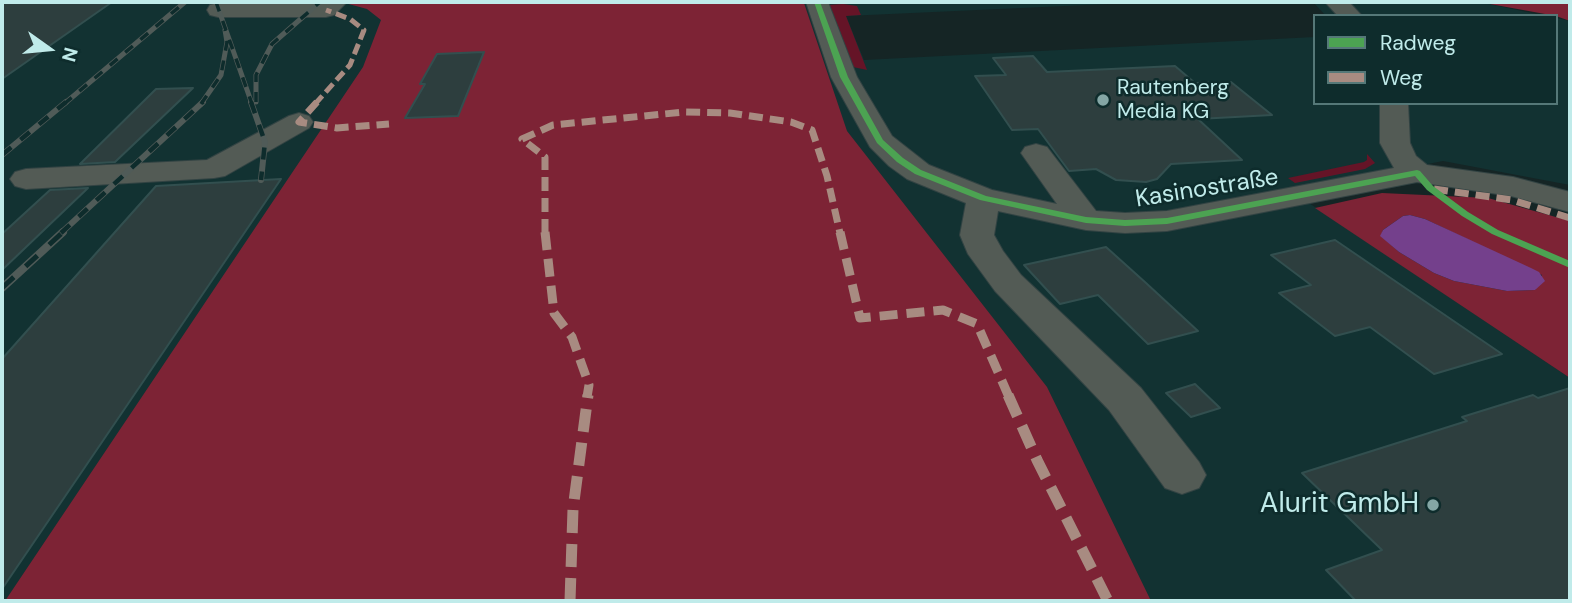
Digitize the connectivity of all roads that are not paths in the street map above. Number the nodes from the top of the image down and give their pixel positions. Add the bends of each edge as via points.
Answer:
1 (226, 2) edge
2 (336, 2) edge
3 (817, 2) edge
4 (1336, 2) edge
5 (1349, 14) edge
6 (1394, 105) edge
7 (299, 122) dead end
8 (1035, 153) dead end
9 (1417, 173) junction
10 (26, 179) dead end
11 (983, 198) junction
12 (1570, 202) edge
13 (1086, 220) junction
14 (1182, 475) dead end

1 - 2 street via 218,10 326,10
3 - 11 street, Kasinostraße via 844,77 880,141 918,172
4 - 5 street
6 - 9 street via 1395,143 1403,160
7 - 10 street via 214,169
8 - 13 street
9 - 12 street, Kasinostraße via 1513,187
9 - 13 street, Kasinostraße via 1190,217 1125,223
11 - 13 street, Kasinostraße
11 - 14 street via 977,235 986,254 1008,283 1125,399

